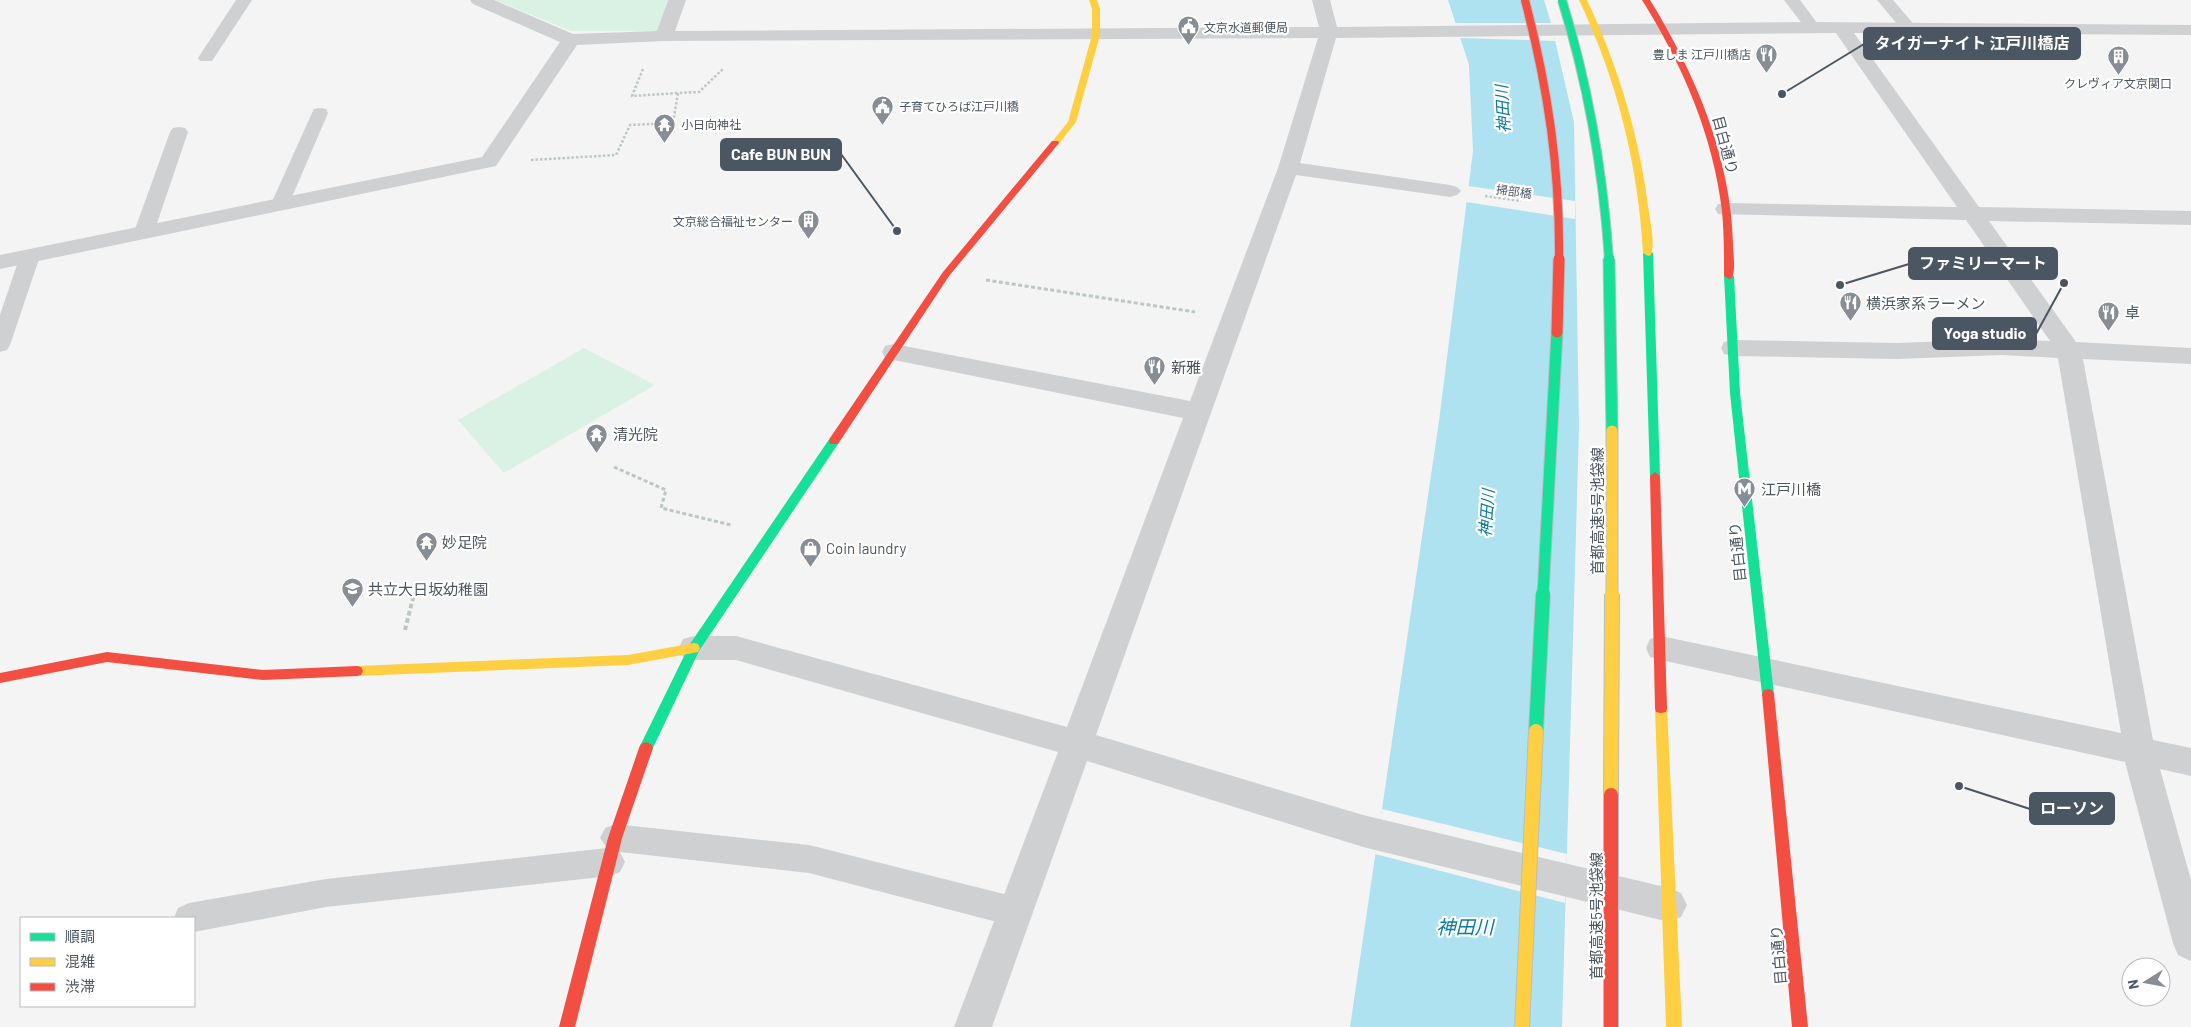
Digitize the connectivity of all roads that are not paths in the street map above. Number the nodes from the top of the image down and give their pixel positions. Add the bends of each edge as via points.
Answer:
1 (244, 0) edge
2 (479, 0) edge
3 (677, 0) edge
4 (1093, 0) edge
5 (1321, 0) edge
6 (1525, 0) edge
7 (1562, 0) edge
8 (1583, 0) edge
9 (1646, 0) edge
10 (1792, 0) edge
11 (1885, 0) edge
12 (1812, 27) junction
13 (1841, 27) junction
14 (1664, 28) junction
15 (1909, 28) junction
16 (1598, 29) junction
17 (1329, 30) junction
18 (2191, 30) edge
19 (1096, 35) junction
20 (660, 36) junction
21 (571, 40) junction
22 (206, 58) dead end
23 (320, 113) dead end
24 (178, 132) dead end
25 (1288, 168) junction
26 (1450, 191) road end
27 (280, 204) junction
28 (1726, 209) junction
29 (1973, 215) junction
30 (2191, 218) edge
31 (144, 232) junction
32 (30, 256) junction
33 (0, 262) edge
34 (0, 345) edge
35 (1733, 348) junction
36 (2068, 350) junction
37 (894, 352) junction
38 (2191, 356) edge
39 (1198, 412) junction
40 (694, 648) junction
41 (1661, 648) junction
42 (1764, 672) junction
43 (0, 678) edge
44 (1075, 743) junction
45 (2138, 750) junction
46 (2191, 762) edge
47 (612, 850) junction
48 (1669, 906) junction
49 (1016, 912) junction
50 (194, 917) edge
51 (2191, 943) edge
52 (567, 1027) edge
53 (973, 1027) edge
54 (1522, 1027) edge
55 (1611, 1027) edge
56 (1674, 1027) edge
57 (1800, 1027) edge

1 - 22 lane
2 - 21 street
3 - 20 street
4 - 19 main road
5 - 17 street
6 - 54 main road, bridge via 1549,92 1558,167 1558,292
7 - 55 main road, 首都高速5号池袋線, bridge via 1576,34 1592,96 1603,171 1612,289
8 - 16 main road
9 - 14 main road, 目白通り
10 - 12 lane
11 - 15 lane
12 - 13 street
12 - 14 street
13 - 15 street
13 - 29 street
14 - 16 street
14 - 28 main road, 目白通り via 1686,71 1711,137
15 - 18 street
16 - 17 street
16 - 41 main road via 1626,113 1647,218
17 - 19 street
17 - 25 street
19 - 20 street
19 - 37 main road via 1072,122 946,274
20 - 21 street
21 - 27 street via 489,162
23 - 27 lane
24 - 31 lane
25 - 26 street
25 - 39 street
27 - 31 street
28 - 29 street
28 - 35 main road, 目白通り
29 - 30 street
29 - 36 street
31 - 32 street
32 - 33 street
32 - 34 lane
35 - 36 street via 1897,351 2002,347
35 - 42 main road, 目白通り
36 - 38 street
36 - 45 street via 2136,723
37 - 39 street
37 - 40 main road
39 - 44 street
40 - 43 main road via 628,660 262,675 107,656
40 - 44 street via 736,648
40 - 47 main road via 649,740
41 - 42 street
41 - 48 main road via 1661,729
42 - 45 street
42 - 57 main road, 目白通り
44 - 48 street via 1363,831
44 - 49 street
45 - 46 street
45 - 51 street
47 - 49 lane via 809,859
47 - 50 lane via 326,893
47 - 52 main road
48 - 56 main road
49 - 53 street

